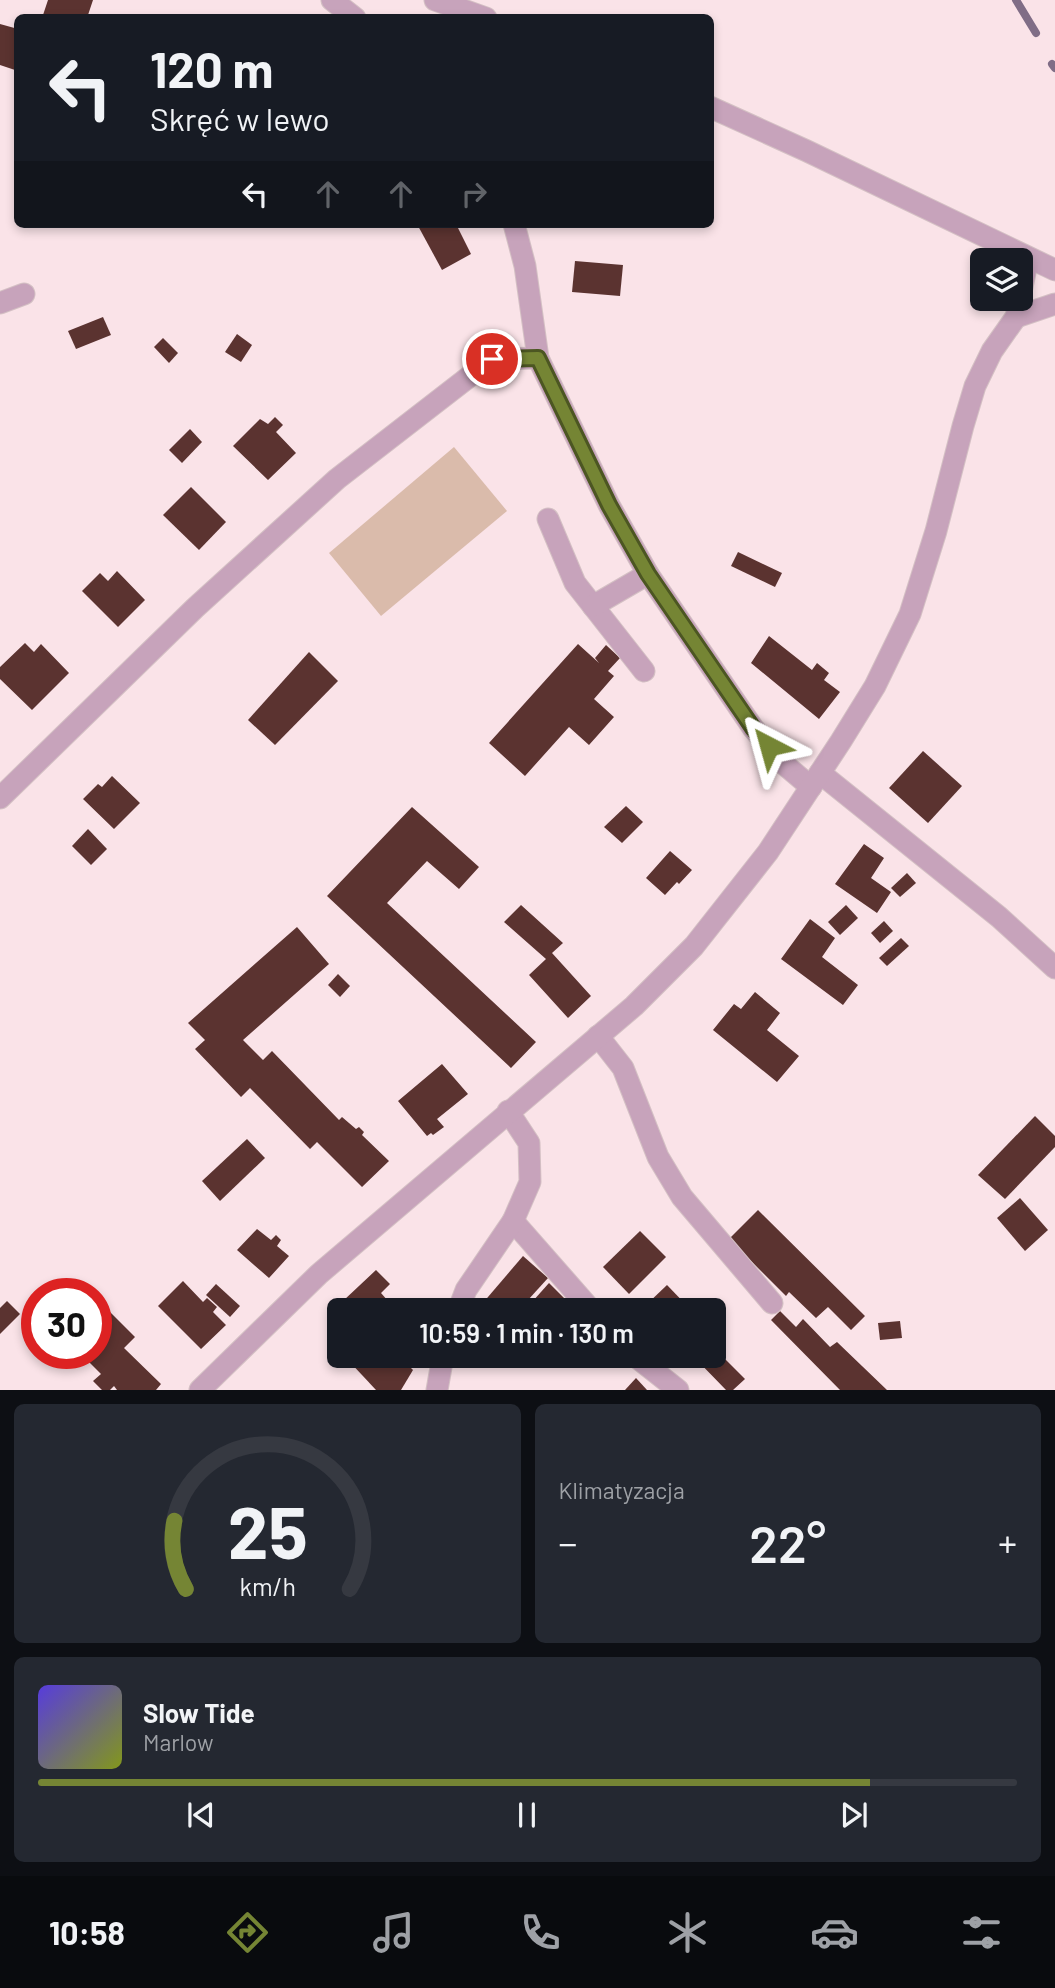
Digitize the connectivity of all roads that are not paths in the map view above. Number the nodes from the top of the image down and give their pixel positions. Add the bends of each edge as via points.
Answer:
1 (332, 0) edge
2 (435, 0) edge
3 (350, 14) edge
4 (475, 14) edge
5 (714, 109) edge
6 (515, 228) edge
7 (1008, 248) edge
8 (1033, 260) edge
9 (1055, 270) edge
10 (24, 294) dead end
11 (0, 303) edge
12 (1033, 304) edge
13 (1055, 304) edge
14 (1015, 311) edge
15 (538, 358) junction
16 (548, 519) dead end
17 (648, 574) junction
18 (593, 606) junction
19 (643, 671) dead end
20 (816, 780) junction
21 (0, 798) edge
22 (1055, 968) edge
23 (598, 1036) junction
24 (508, 1111) junction
25 (513, 1221) junction
26 (463, 1298) edge
27 (581, 1298) edge
28 (772, 1303) dead end
29 (441, 1368) edge
30 (650, 1368) edge
31 (200, 1390) edge
32 (437, 1390) edge
33 (678, 1390) edge

1 - 3 street
2 - 4 street
5 - 7 street
6 - 15 street
8 - 9 street
10 - 11 street
12 - 13 street
14 - 20 street via 975,386 910,614 875,686
15 - 17 street
15 - 21 street via 492,359 337,479 195,608
16 - 18 street via 575,583
17 - 18 street
17 - 20 street via 753,728 785,765
18 - 19 street
20 - 22 street via 999,917
20 - 23 street via 768,852 694,946
23 - 24 street
23 - 28 street via 624,1068 658,1157 682,1197
24 - 25 street via 529,1143 530,1182
24 - 31 street via 319,1274
25 - 26 street
25 - 27 street
29 - 32 street
30 - 33 street

